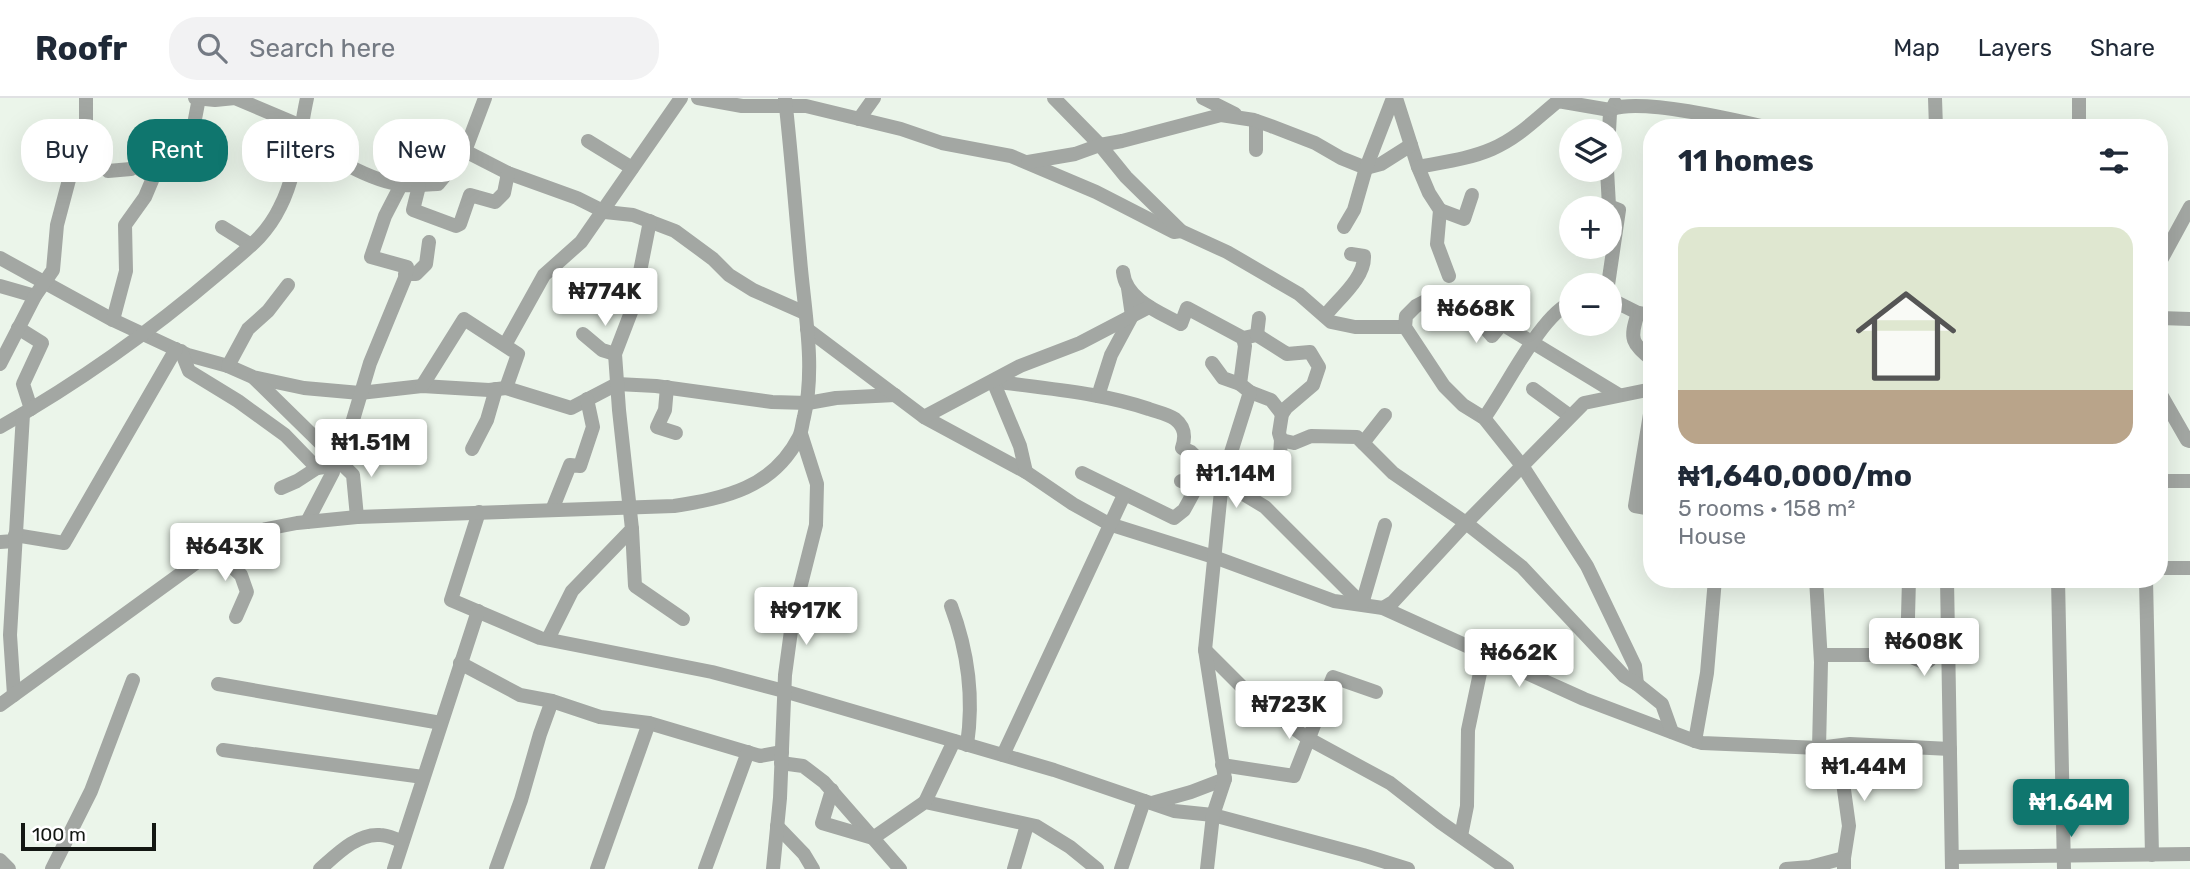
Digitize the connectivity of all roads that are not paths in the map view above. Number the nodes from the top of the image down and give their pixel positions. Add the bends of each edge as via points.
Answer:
1 (86, 98) edge
2 (201, 98) edge
3 (235, 98) edge
4 (307, 98) edge
5 (485, 98) edge
6 (681, 98) edge
7 (698, 98) edge
8 (874, 98) edge
9 (1054, 98) edge
10 (1203, 98) edge
11 (1394, 98) edge
12 (1935, 98) edge
13 (2079, 98) edge
14 (785, 102) edge
15 (1613, 106) edge
16 (86, 119) edge
17 (196, 119) edge
18 (276, 119) edge
19 (303, 119) edge
20 (859, 119) junction
21 (1722, 119) edge
22 (1936, 119) edge
23 (2079, 119) edge
24 (1251, 120) junction
25 (470, 138) edge
26 (589, 141) dead end
27 (1100, 145) junction
28 (1411, 145) junction
29 (1256, 150) dead end
30 (470, 154) edge
31 (1028, 162) junction
32 (1418, 167) junction
33 (632, 168) junction
34 (1366, 168) junction
35 (359, 169) edge
36 (508, 173) junction
37 (70, 182) edge
38 (151, 182) edge
39 (290, 182) edge
40 (440, 182) edge
41 (1608, 182) edge
42 (401, 185) junction
43 (419, 186) junction
44 (1472, 195) dead end
45 (2190, 207) edge
46 (1440, 210) junction
47 (605, 212) junction
48 (649, 221) junction
49 (222, 227) dead end
50 (1344, 227) dead end
51 (1181, 231) junction
52 (429, 242) dead end
53 (251, 245) junction
54 (2168, 247) edge
55 (1352, 254) dead end
56 (0, 258) edge
57 (1123, 272) dead end
58 (1610, 273) edge
59 (405, 274) junction
60 (1449, 276) dead end
61 (45, 284) junction
62 (288, 285) dead end
63 (0, 286) edge
64 (1128, 288) junction
65 (35, 296) junction
66 (1622, 304) edge
67 (1149, 307) junction
68 (1559, 311) edge
69 (804, 313) junction
70 (1643, 313) edge
71 (1132, 316) junction
72 (1325, 316) junction
73 (1259, 318) dead end
74 (2168, 318) edge
75 (1643, 319) edge
76 (2190, 319) edge
77 (113, 320) junction
78 (1405, 327) junction
79 (18, 328) junction
80 (807, 329) junction
81 (143, 332) junction
82 (583, 334) dead end
83 (1250, 337) junction
84 (1533, 341) junction
85 (505, 345) junction
86 (179, 350) junction
87 (1643, 353) edge
88 (615, 354) junction
89 (0, 363) edge
90 (1212, 363) dead end
91 (228, 366) junction
92 (253, 377) junction
93 (993, 381) junction
94 (617, 384) junction
95 (422, 386) junction
96 (667, 387) junction
97 (1245, 388) junction
98 (501, 389) junction
99 (1533, 389) dead end
100 (1643, 391) edge
101 (360, 393) junction
102 (895, 395) junction
103 (1619, 395) junction
104 (1098, 396) junction
105 (587, 399) junction
106 (808, 403) junction
107 (2168, 407) edge
108 (27, 411) junction
109 (1282, 414) junction
110 (1385, 415) dead end
111 (1570, 416) junction
112 (924, 417) junction
113 (1484, 418) junction
114 (0, 427) edge
115 (676, 433) dead end
116 (801, 434) junction
117 (1282, 440) junction
118 (2190, 440) edge
119 (1363, 443) junction
120 (472, 449) dead end
121 (1229, 457) junction
122 (1643, 457) edge
123 (337, 463) junction
124 (1523, 467) junction
125 (317, 468) junction
126 (1026, 472) junction
127 (1083, 473) dead end
128 (1181, 481) dead end
129 (1222, 481) junction
130 (2168, 481) edge
131 (2190, 481) edge
132 (281, 488) dead end
133 (1124, 495) junction
134 (631, 507) junction
135 (1643, 507) edge
136 (552, 510) junction
137 (479, 512) junction
138 (357, 517) junction
139 (307, 522) junction
140 (1466, 523) junction
141 (1111, 525) junction
142 (1385, 525) dead end
143 (632, 529) junction
144 (10, 539) edge
145 (215, 551) junction
146 (1214, 557) junction
147 (2168, 568) edge
148 (2190, 568) edge
149 (1714, 588) edge
150 (1817, 588) edge
151 (1909, 588) edge
152 (1947, 588) edge
153 (2058, 588) edge
154 (2146, 588) edge
155 (1362, 604) junction
156 (951, 606) dead end
157 (1382, 608) junction
158 (478, 611) junction
159 (236, 617) dead end
160 (683, 619) dead end
161 (548, 639) junction
162 (1205, 650) junction
163 (1484, 654) junction
164 (1821, 654) junction
165 (1907, 655) junction
166 (1948, 656) junction
167 (460, 663) junction
168 (133, 680) dead end
169 (218, 684) dead end
170 (1637, 684) junction
171 (784, 691) junction
172 (1376, 692) dead end
173 (14, 695) junction
174 (552, 701) junction
175 (0, 705) edge
176 (441, 723) junction
177 (649, 723) junction
178 (1672, 732) junction
179 (1309, 739) junction
180 (1695, 741) junction
181 (960, 743) junction
182 (1838, 747) junction
183 (1819, 748) junction
184 (1950, 749) junction
185 (223, 750) dead end
186 (748, 752) junction
187 (1003, 755) junction
188 (781, 758) junction
189 (1224, 772) junction
190 (423, 777) junction
191 (832, 790) junction
192 (925, 802) junction
193 (1147, 802) junction
194 (1213, 816) junction
195 (1027, 825) junction
196 (777, 826) junction
197 (1461, 836) junction
198 (873, 838) junction
199 (402, 841) junction
200 (2152, 855) junction
201 (2190, 855) edge
202 (0, 860) edge
203 (1844, 863) edge
204 (1952, 863) edge
205 (2064, 863) edge
206 (9, 869) edge
207 (52, 869) edge
208 (320, 869) edge
209 (394, 869) edge
210 (496, 869) edge
211 (597, 869) edge
212 (705, 869) edge
213 (773, 869) edge
214 (813, 869) edge
215 (900, 869) edge
216 (1014, 869) edge
217 (1097, 869) edge
218 (1121, 869) edge
219 (1207, 869) edge
220 (1409, 869) edge
221 (1507, 869) edge
222 (1786, 869) edge

1 - 16 street
2 - 3 street
2 - 17 street
3 - 18 street
4 - 19 street
5 - 25 street
6 - 33 street
7 - 14 street via 741,106
8 - 20 street
9 - 27 street
10 - 24 street
11 - 28 street
11 - 34 street
12 - 22 street
13 - 23 street
14 - 20 street
14 - 69 street
15 - 21 street
15 - 32 street via 1558,101 1525,130 1495,148
20 - 31 street
24 - 27 street via 1221,115
24 - 29 street
24 - 34 street
26 - 33 street
27 - 31 street
27 - 51 street
28 - 32 street
28 - 34 street
30 - 36 street
31 - 51 street via 1174,232
32 - 46 street
33 - 47 street
34 - 50 street
35 - 42 street
36 - 43 street via 504,194 495,202 470,195 456,226 413,210
36 - 47 street
37 - 61 street via 57,225 53,270
38 - 77 street via 125,225 126,271
39 - 53 street via 264,234
40 - 43 street
41 - 58 street via 1609,206 1619,210
42 - 43 street
42 - 59 street via 370,257 407,267
44 - 46 street via 1464,219
45 - 54 street
46 - 60 street via 1437,244
47 - 48 street
47 - 85 street via 581,242 544,275
48 - 69 street via 675,231 753,290
48 - 88 street via 633,307
49 - 53 street
51 - 72 street via 1299,294
52 - 59 street via 426,264 416,274
53 - 81 street
55 - 72 street via 1364,256 1364,264
56 - 61 street
57 - 64 street
59 - 101 street
61 - 65 street
61 - 77 street
62 - 91 street via 248,329
63 - 65 street
64 - 67 street
64 - 71 street
65 - 79 street
66 - 70 street
67 - 71 street
67 - 83 street via 1181,324 1187,308
68 - 84 street
69 - 80 street
71 - 93 street
71 - 104 street via 1111,355
72 - 78 street via 1341,325
73 - 83 street
74 - 76 street
75 - 87 street via 1634,342
77 - 81 street
78 - 84 street via 1406,316 1416,306 1439,294 1457,296 1492,336 1502,324
78 - 113 street via 1444,386
79 - 89 street
79 - 108 street via 42,343 23,384
80 - 102 street
80 - 106 street
81 - 86 street
81 - 108 street via 109,360
82 - 88 street
83 - 97 street via 1245,346
83 - 109 street via 1287,354 1310,352 1319,368 1313,385
84 - 103 street
84 - 113 street
85 - 95 street via 464,320
85 - 98 street via 518,358
86 - 91 street
86 - 125 street via 189,372 285,435
86 - 144 street via 64,543
88 - 94 street
90 - 97 street via 1223,378
91 - 92 street
92 - 101 street
92 - 123 street
93 - 104 street
93 - 112 street
93 - 126 street
94 - 96 street
94 - 105 street
94 - 134 street
95 - 98 street
95 - 101 street
96 - 106 street
96 - 115 street via 665,410 657,427
97 - 109 street via 1271,400
97 - 121 street
98 - 105 street via 571,408
98 - 120 street
99 - 111 street
100 - 103 street
101 - 123 street
102 - 106 street
102 - 112 street
103 - 111 street via 1584,403
104 - 129 street via 1176,419 1184,429 1182,448
105 - 136 street via 593,427 580,466 570,465
106 - 116 street
107 - 118 street
108 - 114 street
108 - 144 street
109 - 117 street
110 - 119 street
111 - 124 street
112 - 126 street
113 - 124 street
116 - 134 street via 778,466 750,487 718,499
116 - 171 street via 817,484 816,525 793,616
117 - 119 street via 1294,443 1311,436 1335,436 1356,437
117 - 121 street via 1275,469
119 - 140 street via 1393,473
121 - 129 street
122 - 135 street via 1635,506
123 - 125 street
123 - 138 street via 354,475
123 - 139 street
124 - 140 street
124 - 170 street via 1587,566 1634,666
125 - 132 street
126 - 141 street
127 - 133 street
128 - 133 street via 1196,488 1174,518
129 - 146 street
129 - 155 street via 1265,507
130 - 131 street
133 - 141 street
134 - 136 street
134 - 143 street
136 - 137 street
137 - 138 street
137 - 158 street via 451,600
138 - 139 street
139 - 145 street via 266,529
140 - 157 street via 1393,602
140 - 170 street via 1522,567 1623,676
141 - 146 street
141 - 187 street
142 - 155 street
143 - 160 street via 635,586
143 - 161 street via 572,591
144 - 173 street
145 - 159 street via 242,575 247,592
145 - 173 street
146 - 155 street via 1334,601
146 - 162 street
147 - 148 street
149 - 180 street
150 - 164 street
151 - 165 street
152 - 166 street
153 - 205 street
154 - 200 street
155 - 157 street
156 - 181 street via 970,683 971,718
157 - 163 street
158 - 161 street
158 - 167 street
161 - 171 street
162 - 179 street via 1253,698
162 - 189 street
163 - 178 street
163 - 197 street via 1468,730 1467,806
164 - 165 street
164 - 183 street
165 - 166 street via 1921,661
166 - 184 street
167 - 174 street via 520,695
167 - 176 street
168 - 207 street via 91,792
169 - 176 street
170 - 178 street via 1662,704
171 - 181 street
171 - 188 street
172 - 179 street via 1333,677
173 - 175 street
174 - 177 street via 600,717
174 - 210 street
176 - 190 street
177 - 186 street
177 - 211 street
178 - 180 street
179 - 189 street via 1294,776
179 - 197 street via 1390,783
180 - 183 street
181 - 187 street
181 - 192 street
182 - 183 street
182 - 184 street
182 - 203 street via 1849,826
184 - 204 street
185 - 190 street
186 - 188 street
186 - 212 street
187 - 193 street
188 - 191 street via 803,766
188 - 196 street
189 - 193 street via 1191,792
189 - 194 street
190 - 199 street
191 - 198 street
191 - 198 street via 822,823
192 - 195 street
192 - 198 street
193 - 194 street
193 - 218 street
194 - 219 street
194 - 220 street
195 - 216 street
195 - 217 street via 1070,847
196 - 213 street
196 - 214 street
197 - 221 street
198 - 215 street
199 - 208 street via 380,835 363,837
199 - 209 street
200 - 201 street
200 - 205 street
202 - 206 street
203 - 222 street
204 - 205 street

